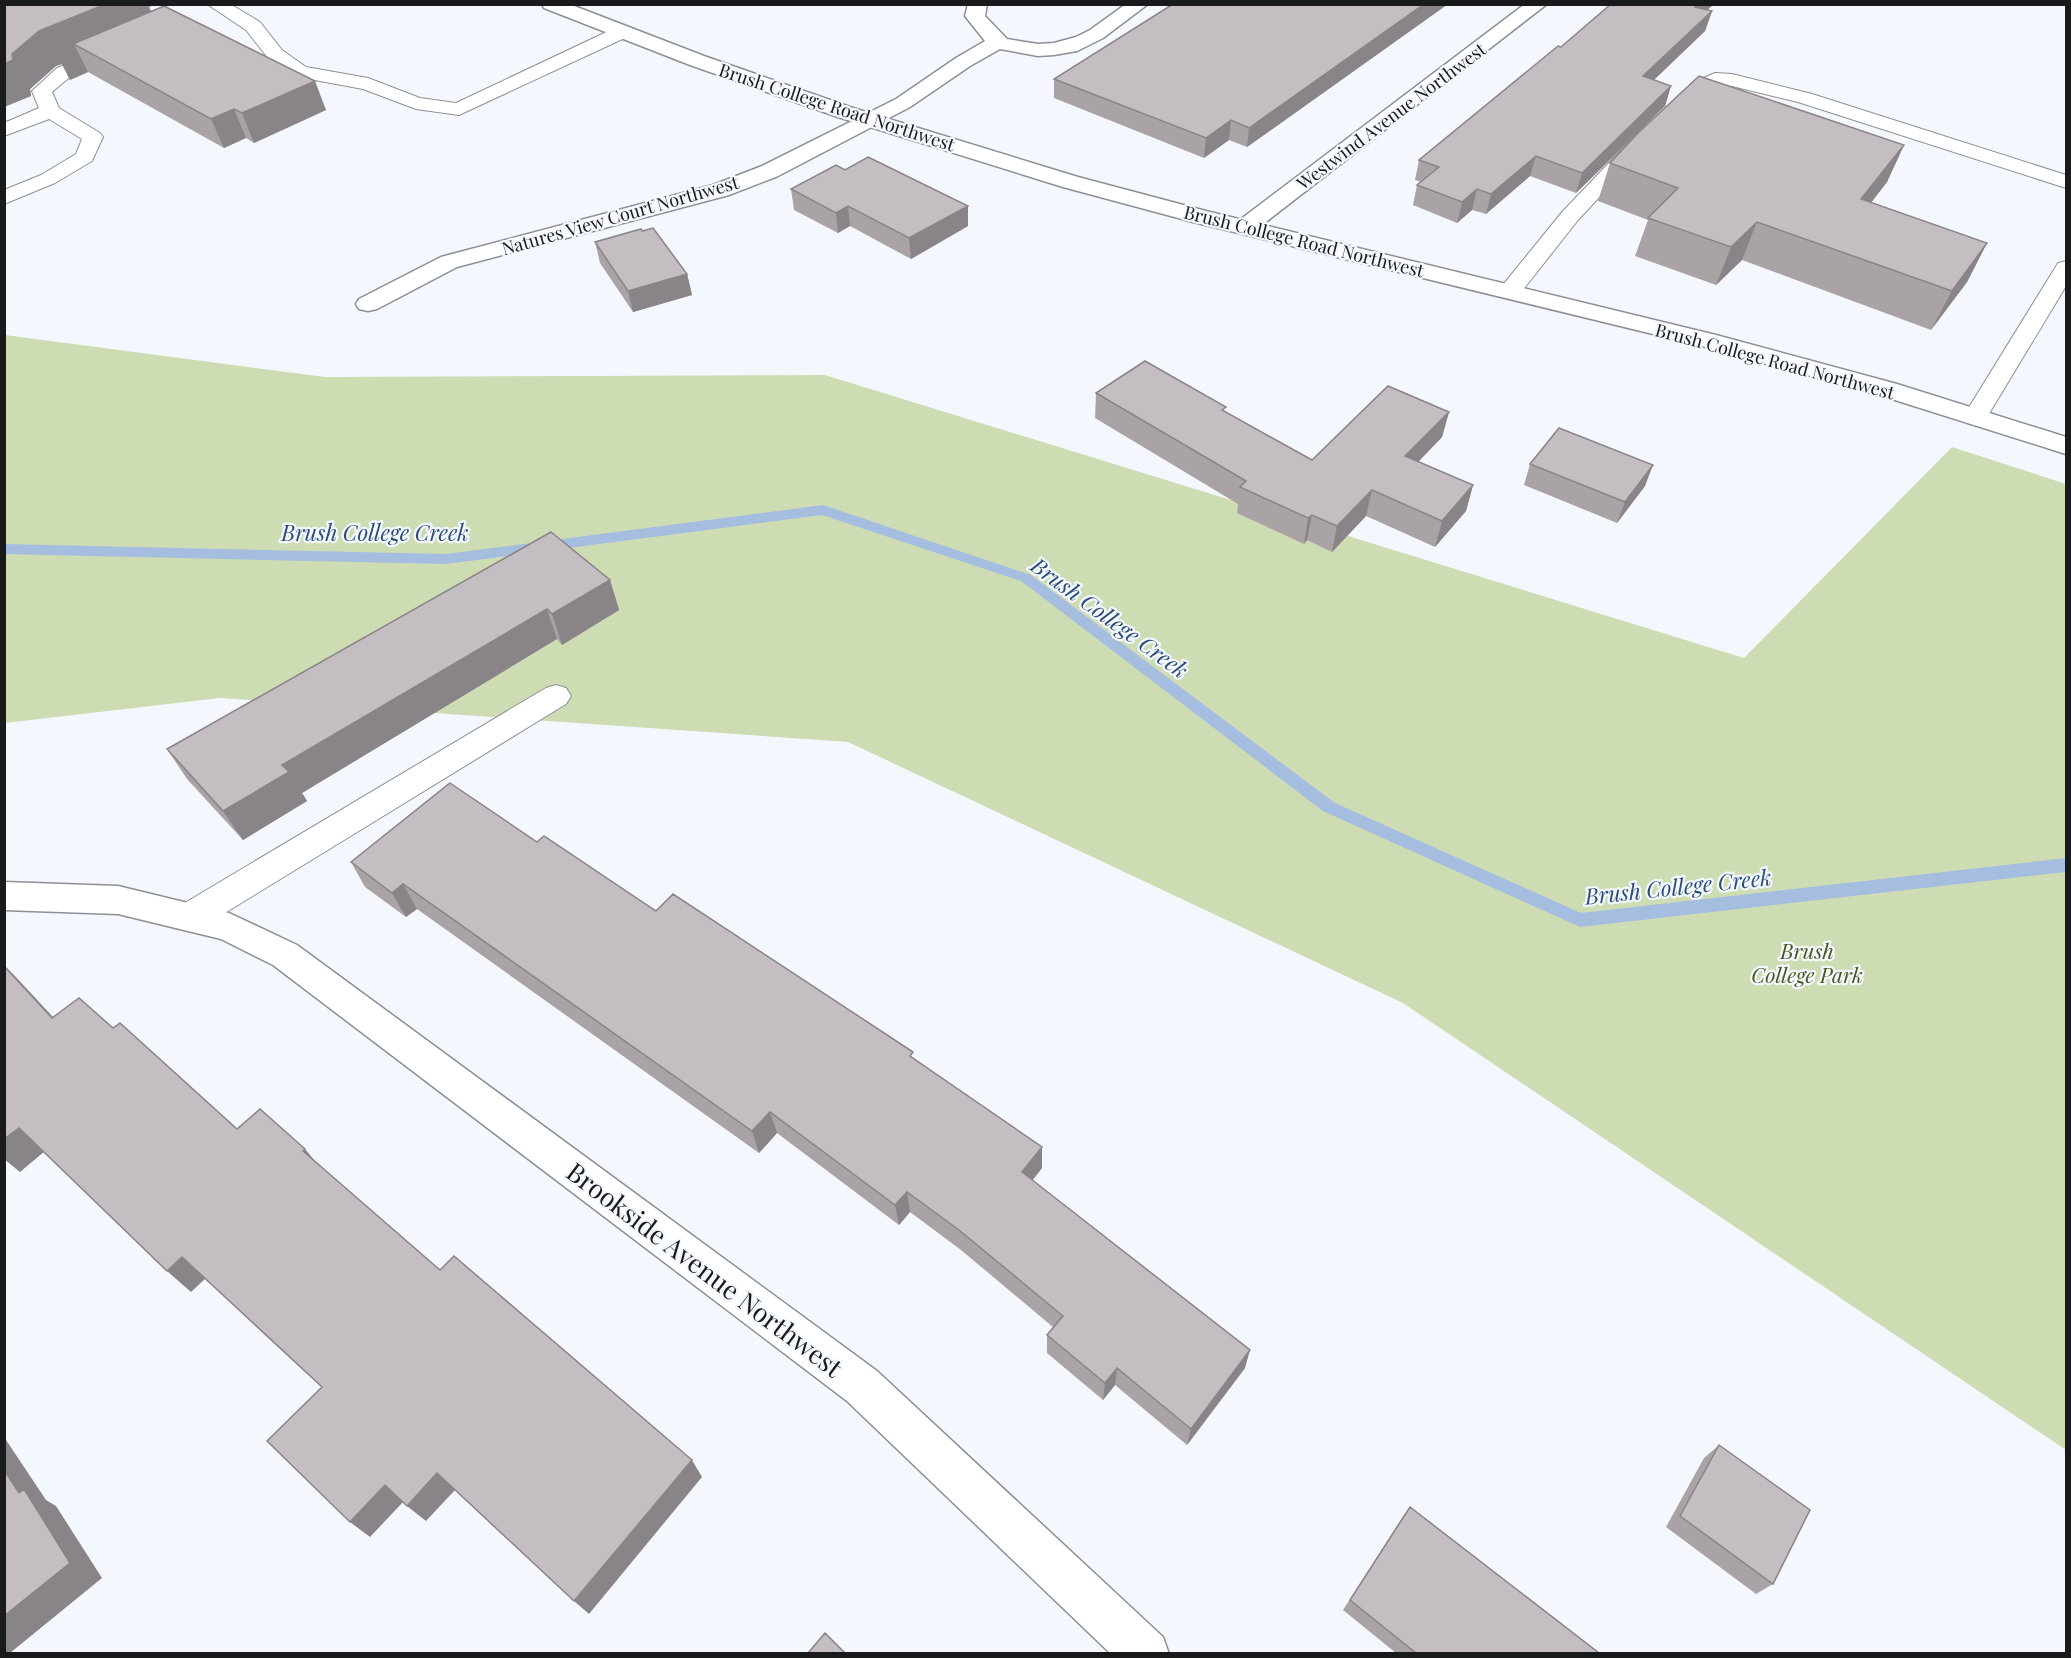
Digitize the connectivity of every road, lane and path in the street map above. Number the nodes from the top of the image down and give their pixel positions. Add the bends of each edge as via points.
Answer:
1 (551, 4) edge
2 (978, 4) edge
3 (1139, 4) edge
4 (1538, 4) edge
5 (217, 8) edge
6 (622, 32) junction
7 (997, 43) junction
8 (127, 46) edge
9 (50, 111) junction
10 (1667, 118) edge
11 (869, 120) junction
12 (4, 130) edge
13 (1650, 134) edge
14 (2067, 182) edge
15 (4, 198) edge
16 (1245, 228) junction
17 (2067, 268) edge
18 (1510, 291) junction
19 (368, 304) dead end
20 (1975, 417) junction
21 (2067, 446) edge
22 (556, 696) dead end
23 (4, 896) edge
24 (190, 917) junction
25 (1146, 1653) edge

1 - 6 street, Brush College Road Northwest
2 - 7 street via 975,16
3 - 7 street via 1077,45 1031,49
4 - 16 street, Westwind Avenue Northwest
5 - 6 lane via 254,26 274,54 300,72 368,84 416,103 459,109
6 - 11 street, Brush College Road Northwest
7 - 11 street, Natures View Court Northwest
8 - 9 lane via 64,72 42,91
9 - 12 lane
9 - 15 lane via 93,137 85,157
10 - 14 lane via 1701,86 1715,79 1731,80 1805,98
11 - 16 street, Brush College Road Northwest
11 - 19 street, Natures View Court Northwest via 770,171 721,190 449,262
13 - 18 lane via 1548,241
16 - 18 street, Brush College Road Northwest
17 - 20 lane
18 - 20 street, Brush College Road Northwest via 1839,377
20 - 21 street, Brush College Road Northwest
22 - 24 lane
23 - 24 street, Brookside Avenue Northwest via 118,900
24 - 25 street, Brookside Avenue Northwest via 229,927 285,955 862,1386

